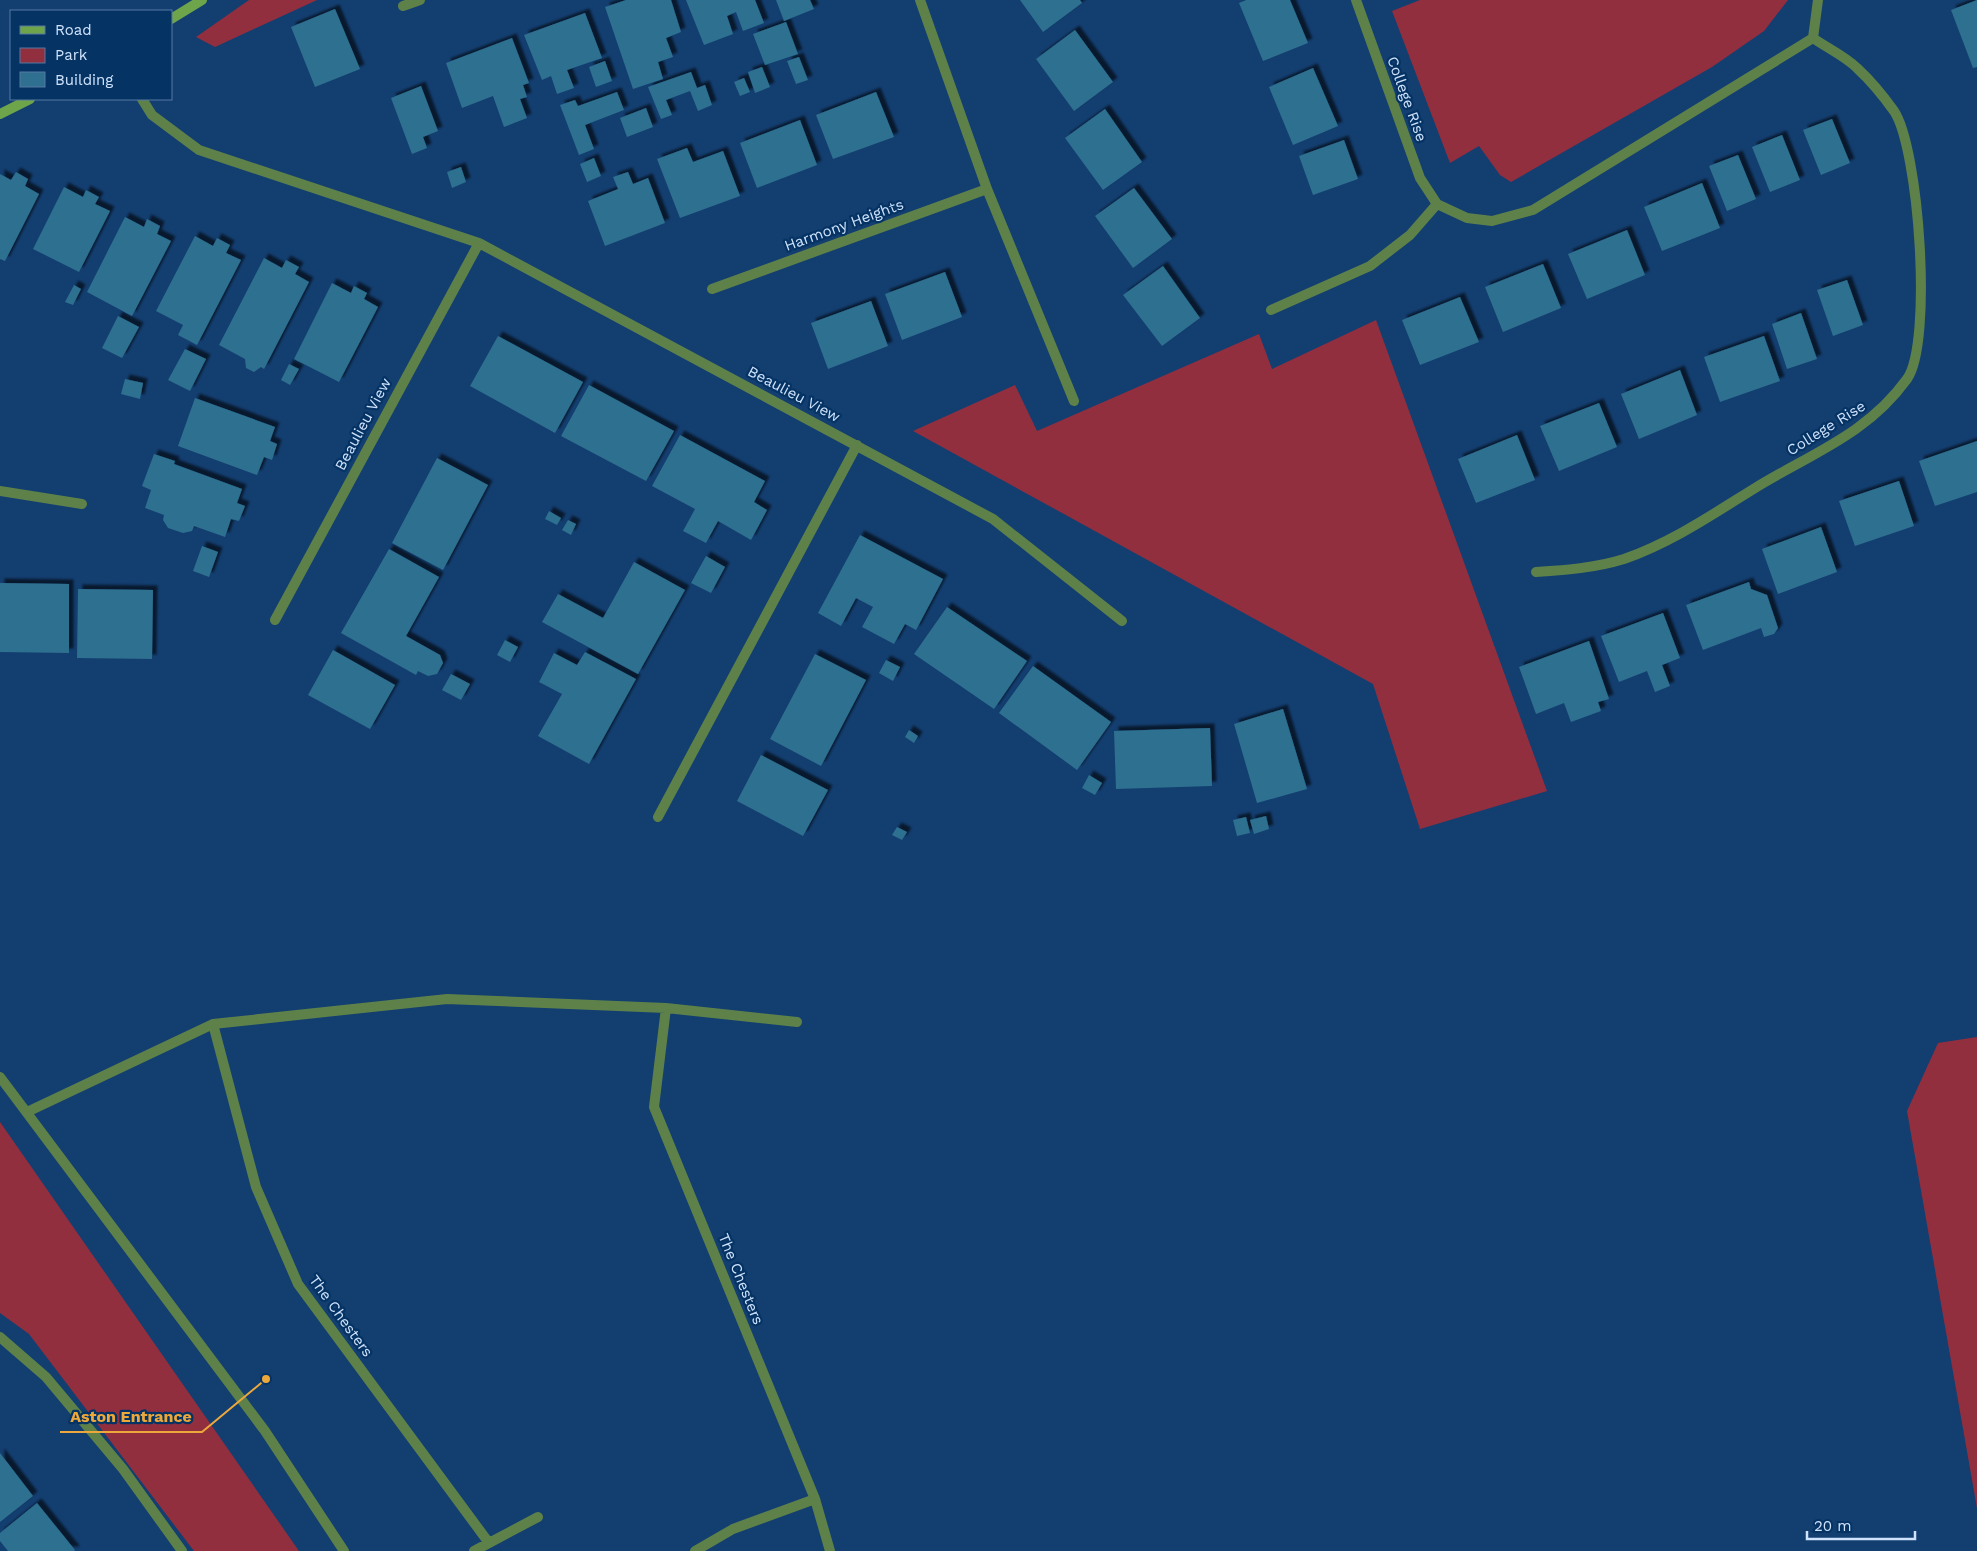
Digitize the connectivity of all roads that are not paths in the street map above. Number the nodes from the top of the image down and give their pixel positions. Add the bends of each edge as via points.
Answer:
1 (202, 0) edge
2 (420, 0) edge
3 (920, 0) edge
4 (1356, 0) edge
5 (1818, 0) edge
6 (403, 6) dead end
7 (172, 18) edge
8 (1813, 38) junction
9 (28, 100) edge
10 (143, 100) edge
11 (0, 114) edge
12 (987, 189) junction
13 (1437, 204) junction
14 (478, 243) junction
15 (712, 289) dead end
16 (1272, 310) dead end
17 (1074, 401) dead end
18 (857, 445) junction
19 (0, 491) edge
20 (82, 504) dead end
21 (1536, 572) dead end
22 (275, 620) dead end
23 (1122, 621) dead end
24 (658, 817) dead end
25 (666, 1008) junction
26 (797, 1022) dead end
27 (212, 1024) junction
28 (0, 1077) edge
29 (27, 1112) junction
30 (0, 1338) edge
31 (814, 1499) junction
32 (538, 1517) dead end
33 (489, 1543) junction
34 (182, 1551) edge
35 (344, 1551) edge
36 (474, 1551) edge
37 (694, 1551) edge
38 (830, 1551) edge

1 - 7 main road
2 - 6 street
3 - 12 street
4 - 13 street, College Rise via 1420,178
5 - 8 street
8 - 13 street via 1533,210 1492,221 1467,218
8 - 21 street, College Rise via 1856,67 1895,113 1911,160 1921,249 1920,331 1909,376 1882,410 1831,446 1666,542 1623,559 1581,569
9 - 11 main road
10 - 14 street, Beaulieu View via 152,115 199,150
12 - 15 street, Harmony Heights
12 - 17 street
13 - 16 street via 1410,235 1370,266
14 - 18 street, Beaulieu View
14 - 22 street, Beaulieu View
18 - 23 street, Beaulieu View via 993,519
18 - 24 street
19 - 20 street
25 - 26 street
25 - 27 street via 447,999
25 - 31 street, The Chesters via 654,1107
27 - 29 street
27 - 33 street, The Chesters via 256,1187 298,1284
28 - 29 street
29 - 35 street via 265,1431
30 - 34 street via 52,1384 123,1469
31 - 37 street via 733,1529
31 - 38 street, The Chesters
32 - 33 street
33 - 36 street

